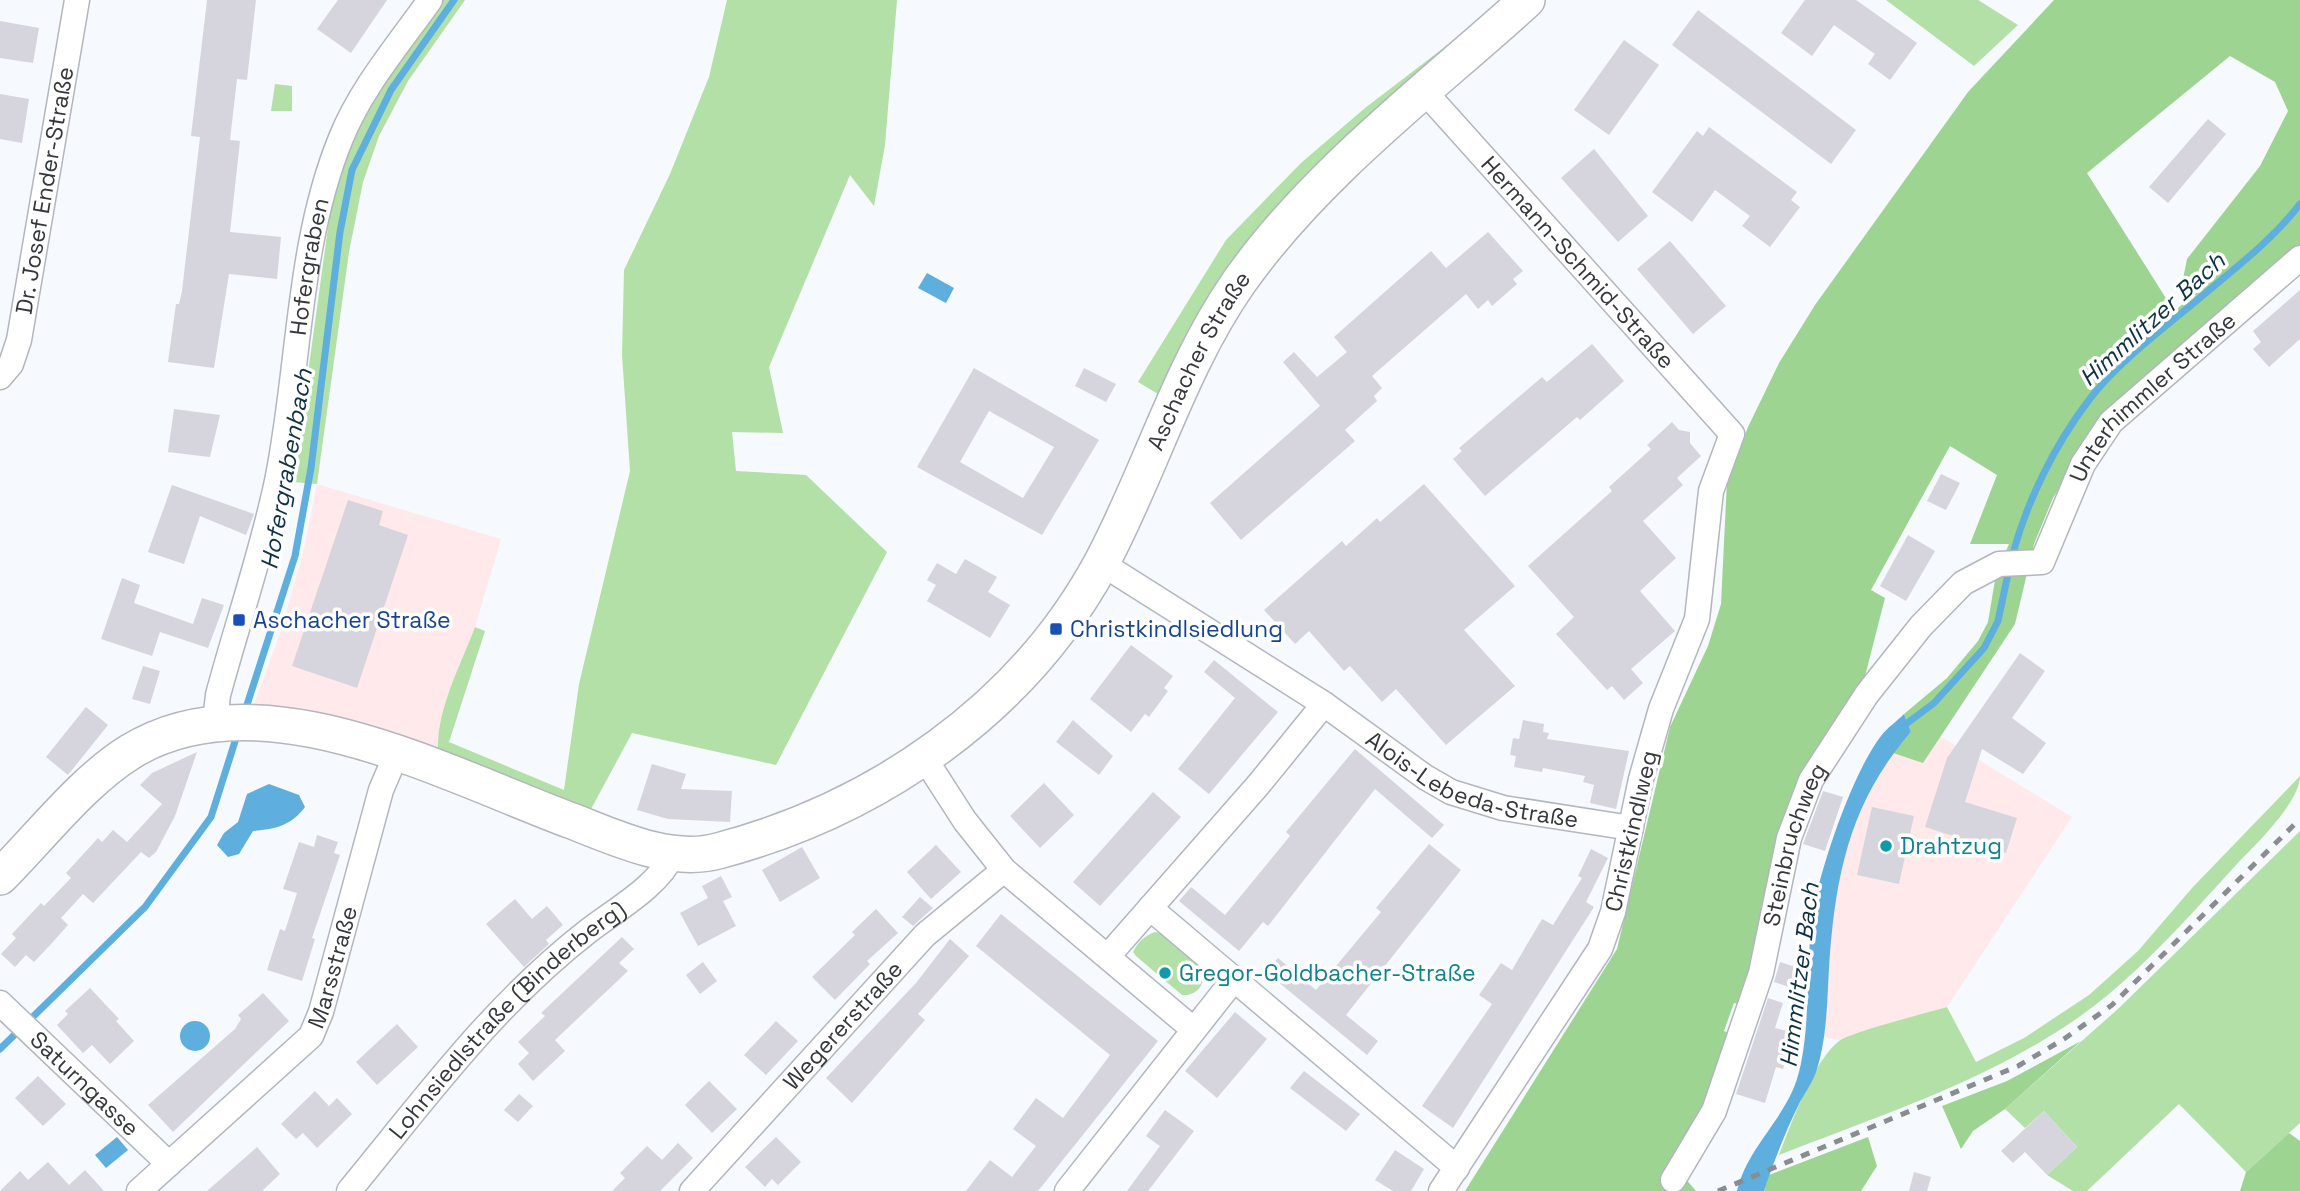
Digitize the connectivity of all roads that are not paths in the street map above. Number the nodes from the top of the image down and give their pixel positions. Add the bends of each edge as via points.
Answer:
1 (77, 0) edge
2 (430, 0) edge
3 (1527, 0) edge
4 (1425, 92) junction
5 (2300, 258) edge
6 (0, 377) edge
7 (1732, 434) joint
8 (1101, 563) junction
9 (1999, 564) joint
10 (1324, 704) junction
11 (215, 722) junction
12 (396, 755) junction
13 (925, 759) junction
14 (1631, 828) junction
15 (673, 853) junction
16 (1004, 870) junction
17 (0, 877) edge
18 (1150, 908) junction
19 (1108, 956) junction
20 (1235, 978) junction
21 (17, 1020) edge
22 (1193, 1029) junction
23 (169, 1164) junction
24 (1457, 1168) junction
25 (1673, 1180) dead end
26 (139, 1191) edge
27 (349, 1191) edge
28 (692, 1191) edge
29 (1067, 1191) edge
30 (1441, 1191) edge

1 - 6 street, Dr. Josef Ender-Straße via 19,340 11,364
2 - 11 street, Hofergraben via 364,94 341,136 325,184 277,481 218,695
3 - 4 street, Aschacher Straße
4 - 7 street, Hermann-Schmid-Straße
4 - 8 street, Aschacher Straße via 1298,210 1241,280 1177,390
5 - 9 street, Unterhimmler Straße via 2111,422 2083,464 2034,562
7 - 14 street, Christkindlweg via 1711,491 1697,619 1661,709
8 - 10 street
8 - 13 street, Aschacher Straße via 1013,684
9 - 25 street, Steinbruchweg via 1964,583 1920,626 1867,694 1811,780 1789,838 1761,974 1714,1111
10 - 14 street, Alois-Lebeda-Straße via 1451,792 1503,807
10 - 18 street
11 - 12 street via 266,722 329,732
11 - 17 street via 160,736 116,761
12 - 15 street via 591,829
12 - 23 street, Marsstraße via 381,790 312,1036
13 - 15 street, Aschacher Straße via 793,825 718,851
13 - 16 street
14 - 24 street, Christkindlweg via 1600,949
15 - 27 street, Lohnsiedlstraße (Binderberg) via 656,877 508,1000
16 - 19 street
16 - 28 street, Wegererstraße via 925,935
18 - 19 street
18 - 20 street
19 - 22 street
20 - 22 street
20 - 24 street
21 - 23 street, Saturngasse
22 - 29 street
23 - 26 street, Marsstraße
24 - 30 street, Christkindlweg

